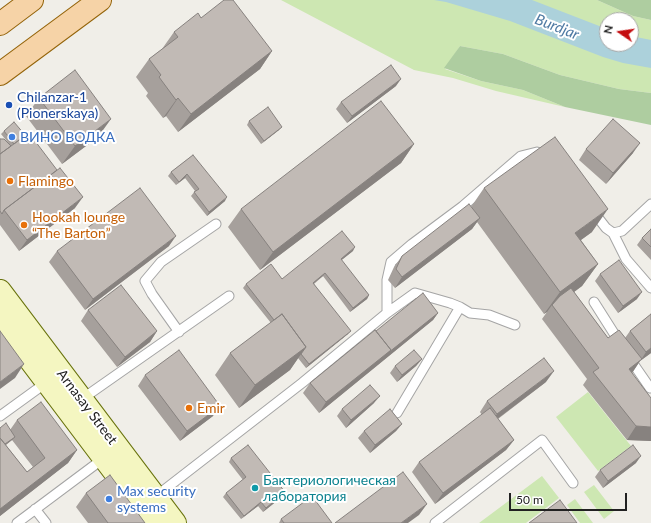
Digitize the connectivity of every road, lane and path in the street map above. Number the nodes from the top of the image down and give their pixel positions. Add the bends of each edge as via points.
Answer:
1 (32, 0) edge
2 (100, 0) edge
3 (0, 24) edge
4 (0, 74) edge
5 (551, 159) edge
6 (588, 204) edge
7 (651, 204) edge
8 (216, 224) dead end
9 (613, 233) junction
10 (651, 288) edge
11 (0, 291) edge
12 (229, 296) dead end
13 (594, 302) dead end
14 (460, 307) junction
15 (387, 313) junction
16 (0, 320) edge
17 (515, 325) dead end
18 (179, 332) junction
19 (47, 382) junction
20 (651, 387) edge
21 (82, 399) junction
22 (396, 413) dead end
23 (0, 416) edge
24 (104, 458) junction
25 (573, 483) dead end
26 (155, 497) junction
27 (36, 509) junction
28 (17, 523) edge
29 (46, 523) edge
30 (153, 523) edge
31 (175, 523) edge
32 (435, 523) edge

1 - 3 main road
2 - 4 main road
5 - 15 lane via 537,152 521,156 392,262 387,280
6 - 9 lane via 606,228
7 - 9 lane via 622,231
8 - 18 lane via 161,262 145,281
9 - 10 lane via 626,259
11 - 21 main road, Arnasay Street
12 - 18 lane
13 - 20 lane
14 - 15 lane via 415,293
14 - 17 lane via 470,313 489,315
14 - 22 lane
15 - 26 lane via 302,383
16 - 19 main road, Arnasay Street
18 - 21 lane
19 - 23 lane
19 - 24 main road, Arnasay Street
21 - 26 main road, Arnasay Street
24 - 27 lane
24 - 30 main road, Arnasay Street
25 - 32 lane via 542,440
26 - 31 main road, Arnasay Street
27 - 28 lane
27 - 29 lane

